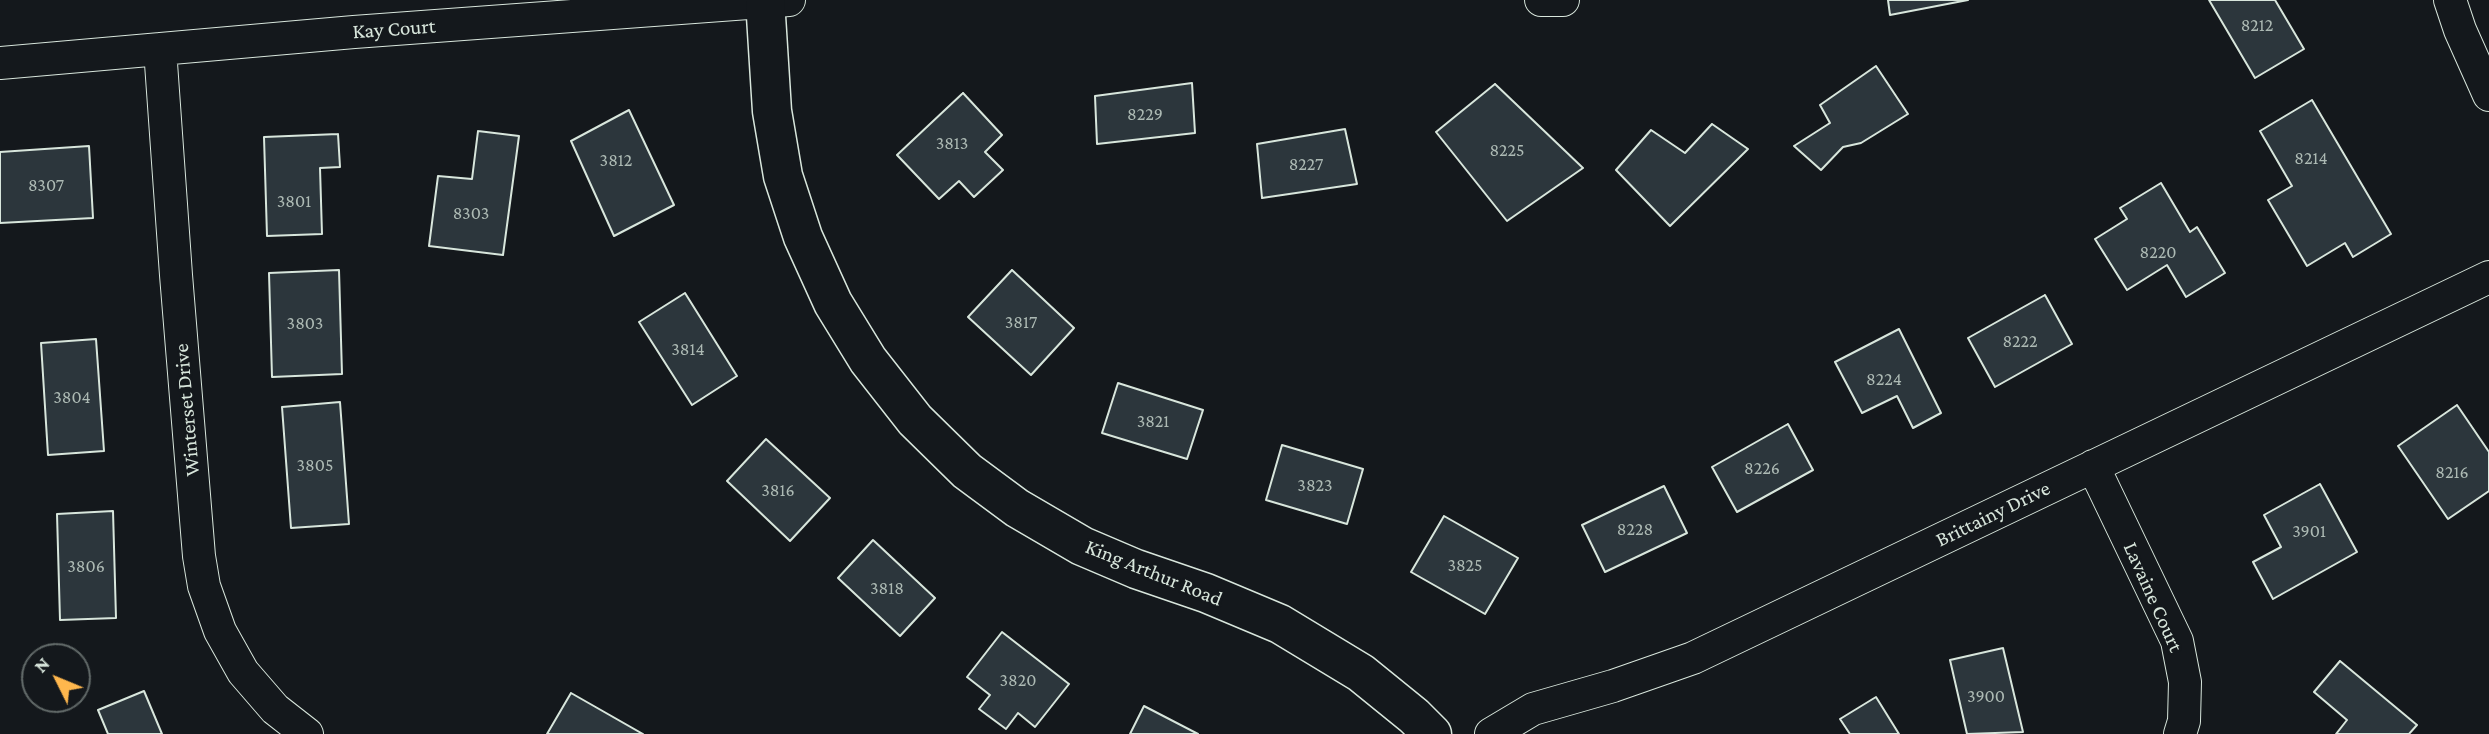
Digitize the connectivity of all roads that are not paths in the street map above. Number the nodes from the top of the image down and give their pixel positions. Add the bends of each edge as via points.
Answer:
1 (1541, 0) edge
2 (1563, 0) edge
3 (2450, 0) edge
4 (773, 1) edge
5 (160, 49) junction
6 (0, 63) edge
7 (2489, 94) edge
8 (2489, 277) edge
9 (2093, 466) junction
10 (307, 734) edge
11 (1432, 734) edge
12 (1490, 734) edge
13 (2180, 734) edge

1 - 2 street
3 - 7 street
4 - 5 street, Kay Court
4 - 11 street, King Arthur Road via 772,111 783,176 803,237 833,303 861,349 915,420 967,471 1017,508 1136,569 1280,624 1361,673
5 - 6 street, Kay Court
5 - 10 street, Winterset Drive via 204,586 220,631 243,672 275,709
8 - 9 street, Brittainy Drive
9 - 12 street, Brittainy Drive via 1693,658 1533,709
9 - 13 street, Lavaine Court via 2176,641 2185,682

